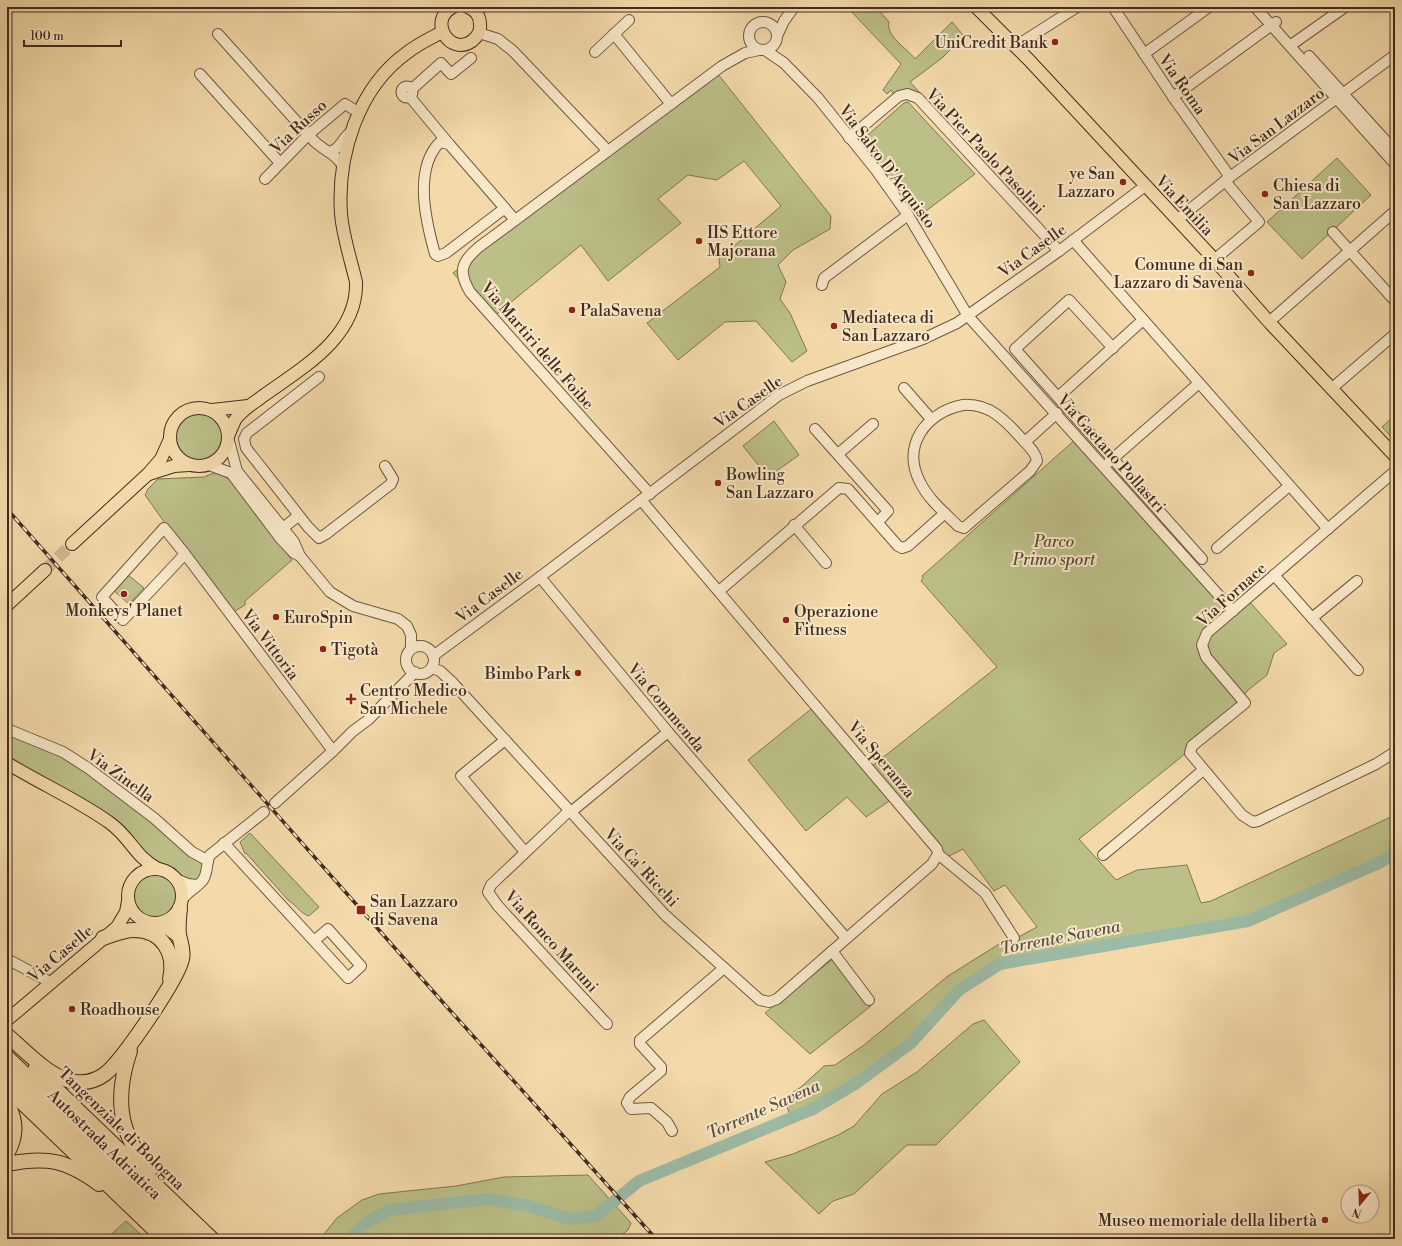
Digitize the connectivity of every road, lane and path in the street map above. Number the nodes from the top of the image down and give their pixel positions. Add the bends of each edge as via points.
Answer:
1 (453, 7) edge
2 (470, 7) edge
3 (1077, 7) edge
4 (1114, 7) edge
5 (1209, 7) edge
6 (1255, 7) edge
7 (1262, 7) edge
8 (1345, 7) edge
9 (793, 8) edge
10 (980, 9) edge
11 (1333, 10) edge
12 (629, 20) dead end
13 (765, 22) junction
14 (1274, 24) junction
15 (442, 32) junction
16 (478, 33) junction
17 (218, 34) dead end
18 (614, 34) junction
19 (750, 36) junction
20 (777, 38) junction
21 (1293, 44) junction
22 (1016, 46) junction
23 (762, 50) junction
24 (595, 52) dead end
25 (1144, 54) junction
26 (1395, 55) edge
27 (471, 58) dead end
28 (729, 61) junction
29 (784, 64) junction
30 (200, 74) dead end
31 (1340, 96) junction
32 (1173, 97) junction
33 (671, 104) junction
34 (353, 109) dead end
35 (351, 132) junction
36 (308, 135) junction
37 (849, 138) junction
38 (449, 144) junction
39 (608, 151) junction
40 (1395, 151) edge
41 (329, 152) junction
42 (280, 163) junction
43 (1395, 164) edge
44 (343, 167) junction
45 (265, 179) dead end
46 (1228, 180) junction
47 (1145, 186) junction
48 (505, 208) junction
49 (1395, 211) edge
50 (908, 215) junction
51 (515, 220) junction
52 (1177, 220) junction
53 (1333, 232) dead end
54 (1073, 240) junction
55 (1059, 251) junction
56 (1350, 252) junction
57 (1214, 260) junction
58 (822, 285) dead end
59 (1395, 301) edge
60 (968, 316) junction
61 (1143, 320) junction
62 (1269, 322) junction
63 (1395, 334) edge
64 (1113, 348) junction
65 (319, 376) dead end
66 (1199, 383) junction
67 (904, 388) dead end
68 (1331, 389) junction
69 (1058, 397) junction
70 (248, 406) junction
71 (212, 410) junction
72 (1057, 413) junction
73 (931, 419) junction
74 (873, 424) dead end
75 (815, 429) dead end
76 (229, 438) junction
77 (170, 439) junction
78 (1025, 442) junction
79 (838, 454) junction
80 (1395, 456) edge
81 (1113, 459) junction
82 (189, 465) junction
83 (209, 465) junction
84 (385, 466) dead end
85 (1104, 466) junction
86 (1395, 471) edge
87 (148, 474) junction
88 (1289, 486) junction
89 (650, 494) junction
90 (641, 500) junction
91 (945, 513) junction
92 (298, 516) junction
93 (878, 522) junction
94 (794, 525) junction
95 (283, 528) junction
96 (1328, 529) junction
97 (72, 544) tunnel mouth
98 (1217, 548) dead end
99 (185, 554) junction
100 (300, 556) junction
101 (1202, 559) dead end
102 (826, 563) dead end
103 (45, 570) tunnel mouth
104 (1274, 575) junction
105 (540, 577) junction
106 (1357, 581) dead end
107 (719, 591) junction
108 (7, 605) edge
109 (1233, 611) junction
110 (1312, 618) junction
111 (411, 635) junction
112 (424, 648) junction
113 (411, 649) junction
114 (433, 656) junction
115 (432, 668) junction
116 (1358, 670) dead end
117 (415, 672) junction
118 (7, 729) edge
119 (668, 732) junction
120 (505, 740) junction
121 (334, 751) junction
122 (1395, 752) edge
123 (7, 763) edge
124 (1202, 770) junction
125 (275, 803) dead end
126 (570, 811) junction
127 (264, 812) dead end
128 (224, 843) junction
129 (525, 852) junction
130 (938, 854) junction
131 (1103, 855) dead end
132 (138, 856) junction
133 (207, 860) junction
134 (158, 869) junction
135 (134, 879) junction
136 (176, 879) junction
137 (197, 885) junction
138 (128, 901) junction
139 (181, 904) junction
140 (150, 922) junction
141 (116, 927) junction
142 (180, 936) junction
143 (103, 938) junction
144 (846, 938) junction
145 (1014, 938) dead end
146 (314, 942) junction
147 (832, 951) junction
148 (7, 959) edge
149 (724, 968) junction
150 (50, 982) junction
151 (164, 994) junction
152 (869, 1000) dead end
153 (7, 1020) edge
154 (607, 1024) dead end
155 (7, 1035) edge
156 (7, 1043) edge
157 (132, 1043) junction
158 (7, 1057) edge
159 (7, 1074) edge
160 (7, 1088) edge
161 (7, 1103) edge
162 (672, 1131) dead end
163 (7, 1154) edge
164 (7, 1164) edge
165 (181, 1209) junction
166 (142, 1217) junction
167 (164, 1239) edge
168 (178, 1239) edge
169 (198, 1239) edge
170 (212, 1239) edge

1 - 15 main road via 446,11 442,19
2 - 16 main road via 479,19
3 - 22 street
4 - 25 street, Via Roma
5 - 25 street
6 - 14 street
7 - 14 street
8 - 11 street
9 - 13 street, Via Martiri delle Foibe via 776,19
9 - 20 street, Via Martiri delle Foibe
10 - 22 main road, Via Emilia
11 - 21 street
12 - 18 street
13 - 19 street, Via Martiri delle Foibe via 755,26
13 - 20 street via 774,28
14 - 21 street
14 - 32 street
15 - 16 main road via 450,42 463,44 470,42
15 - 35 main road via 407,52 386,72 364,103
16 - 39 street via 498,39 513,50
17 - 36 street
18 - 24 street
18 - 33 street
19 - 23 street via 752,44
19 - 28 street, Via Martiri delle Foibe
20 - 23 street, Via Martiri delle Foibe via 772,47
20 - 29 street via 777,49
21 - 31 street
22 - 47 main road, Via Emilia
23 - 28 street, Via Martiri delle Foibe via 745,53
23 - 29 street, Via Salvo D'Acquisto
25 - 32 street, Via Roma
26 - 31 street, Via San Lazzaro
27 - 38 street via 451,74 441,64 411,93
28 - 33 street, Via Martiri delle Foibe
29 - 37 street, Via Salvo D'Acquisto via 818,98
30 - 42 street
31 - 40 street
31 - 43 street
31 - 46 street, Via San Lazzaro
32 - 46 street, Via Roma
33 - 39 street, Via Martiri delle Foibe
34 - 36 street, Via Russo via 345,104
35 - 41 street via 344,137 337,150
35 - 44 main road
36 - 41 street via 322,149
36 - 42 street, Via Russo
37 - 50 street, Via Salvo D'Acquisto
37 - 55 street, Via Pier Paolo Pasolini via 896,97 907,94 918,98
38 - 48 street
38 - 48 street via 440,142 435,147 426,170 425,206 435,254 446,253
39 - 51 street, Via Martiri delle Foibe
41 - 44 street
42 - 45 street, Via Russo
44 - 70 main road via 340,185 341,215 356,282 353,306 338,335 324,351
46 - 52 street, Via San Lazzaro
46 - 57 street, Via Roma via 1259,222
47 - 52 main road, Via Emilia
47 - 54 street, Via Caselle
48 - 51 street
49 - 56 street
50 - 58 street via 824,278
50 - 60 street, Via Salvo D'Acquisto
51 - 89 street, Via Martiri delle Foibe via 470,254 463,268 465,283 476,299
52 - 57 main road, Via Emilia
53 - 56 street
54 - 55 street, Via Caselle
54 - 61 street
55 - 60 street, Via Caselle
56 - 59 street
56 - 62 street
57 - 62 main road, Via Emilia
60 - 72 street, Via Gaetano Pollastri
60 - 89 street, Via Caselle via 938,333 786,391
61 - 64 street
61 - 66 street
62 - 68 main road, Via Emilia
63 - 68 street
64 - 69 street
64 - 69 street via 1069,300 1015,349
65 - 92 street via 245,436 246,448
66 - 81 street
66 - 88 street
67 - 73 street
68 - 80 main road, Via Emilia
69 - 81 street
70 - 71 main road
70 - 76 main road via 236,419
71 - 76 main road via 221,416 226,424
71 - 77 main road via 202,407 183,412 171,428
72 - 78 street
72 - 85 street, Via Gaetano Pollastri
73 - 78 street via 954,407 967,405 983,408 1001,417
73 - 91 street via 917,441 914,467 924,489
74 - 79 street
75 - 79 street
76 - 83 main road via 226,450 220,458
76 - 95 street via 240,477
77 - 82 main road via 176,455
77 - 87 main road via 161,459
78 - 91 street via 1037,458 1035,466 1030,471 966,527 958,526
79 - 93 street via 888,511
81 - 85 street
81 - 101 street
82 - 83 main road
82 - 87 main road via 174,466
83 - 100 street via 231,473 280,538
84 - 92 street via 393,479 390,484 321,537 314,535
85 - 109 street, Via Gaetano Pollastri
86 - 96 street, Via Fornace
87 - 97 main road
88 - 96 street
88 - 98 street
89 - 90 street, Via Caselle
90 - 105 street, Via Caselle
90 - 107 street, Via Speranza
91 - 93 street via 905,548 898,546
92 - 95 street
93 - 94 street via 848,489 844,488 834,491
94 - 102 street
94 - 107 street
95 - 100 street via 294,542
96 - 104 street, Via Fornace
99 - 99 street, Via Vittoria via 164,528 102,598 124,620
99 - 121 street, Via Vittoria
100 - 111 street via 334,596 364,610 398,619 407,626
103 - 108 main road
104 - 109 street, Via Fornace
104 - 110 street
105 - 114 street, Via Caselle
105 - 119 street, Via Commenda
106 - 110 street
107 - 130 street, Via Speranza via 933,842
109 - 124 street, Via Fornace via 1207,633 1202,645 1206,657 1245,703 1192,746 1190,753
110 - 116 street
111 - 112 street
111 - 113 street
112 - 113 street
112 - 114 street
113 - 117 street via 406,659 409,668
114 - 115 street
115 - 117 street via 425,672
115 - 120 street, Via Ca' Ricchi via 440,671 453,683
117 - 121 street
118 - 133 street, Via Zinella via 63,752 88,768 154,818 192,852
119 - 126 street, Via Ronco Maruni
119 - 144 street, Via Commenda
120 - 126 street, Via Ca' Ricchi
120 - 129 street via 461,776
121 - 125 street
122 - 124 street, Via Fornace via 1376,764 1253,822 1242,815
123 - 132 main road via 110,823 125,837
124 - 131 street via 1162,807
126 - 129 street, Via Ronco Maruni
126 - 149 street, Via Ca' Ricchi via 665,915
127 - 128 street
128 - 133 street
128 - 146 street
129 - 154 street, Via Ronco Maruni via 491,885 488,892
130 - 144 street via 932,864
130 - 145 street via 985,893
132 - 134 main road
132 - 135 main road, Via Caselle
133 - 137 street, Via Caselle via 205,876
134 - 135 main road via 144,871
134 - 136 main road
135 - 138 main road, Via Caselle via 130,886
136 - 137 street
136 - 139 main road via 182,889
137 - 139 street, Via Caselle via 187,893
138 - 140 main road via 136,915
138 - 141 main road, Via Caselle via 126,912
139 - 140 main road, Via Caselle via 175,915 167,921
139 - 142 highway via 178,924
140 - 141 main road, Via Caselle via 132,921
140 - 142 highway via 170,929
141 - 143 main road, Via Caselle
142 - 151 highway via 183,948 181,965
143 - 150 main road, Via Caselle
143 - 151 highway via 134,930 149,933 162,940 169,950 172,962
144 - 147 street
146 - 146 street via 348,978 361,966 328,929
147 - 149 street, Via Ca' Ricchi via 777,999 766,1002
147 - 152 street
148 - 150 street
149 - 162 street via 640,1040 642,1048 661,1067 661,1071 630,1097 627,1103 631,1109 646,1107 658,1112
150 - 153 main road, Via Caselle
151 - 157 highway
155 - 157 highway via 56,1075 76,1082 90,1081 106,1073
156 - 165 highway, Tangenziale di Bologna
157 - 165 highway via 121,1086 122,1118 128,1138 137,1152 172,1193
158 - 169 highway, Autostrada Adriatica
159 - 168 highway, Autostrada Adriatica
160 - 166 highway
161 - 163 highway via 15,1126 14,1137
164 - 166 highway via 42,1159 63,1164 85,1175 124,1207
165 - 170 highway, Tangenziale di Bologna
166 - 167 highway

